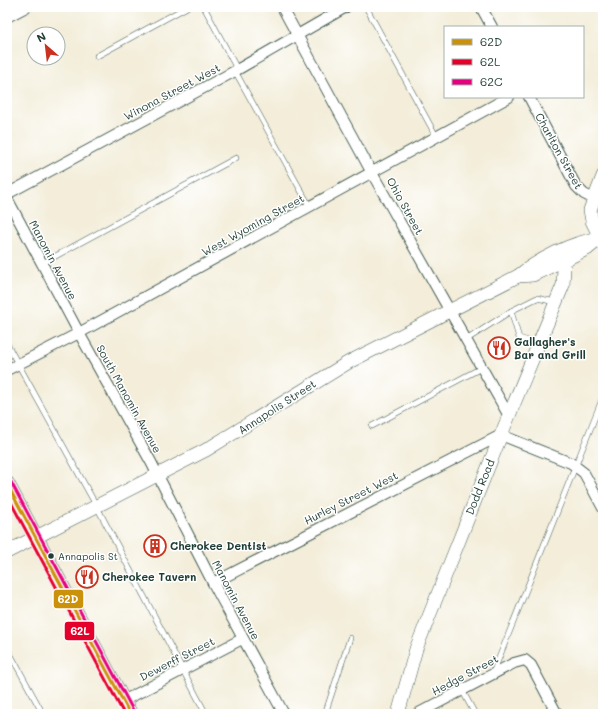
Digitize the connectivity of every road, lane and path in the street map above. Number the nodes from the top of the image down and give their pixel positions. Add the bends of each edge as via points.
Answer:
1 (26, 7) edge
2 (187, 7) edge
3 (204, 7) edge
4 (282, 7) edge
5 (346, 7) edge
6 (366, 7) edge
7 (481, 7) edge
8 (7, 17) edge
9 (491, 26) edge
10 (297, 34) junction
11 (97, 56) dead end
12 (236, 70) junction
13 (507, 98) edge
14 (530, 98) edge
15 (436, 136) junction
16 (236, 158) dead end
17 (372, 173) junction
18 (603, 176) edge
19 (7, 194) edge
20 (7, 198) edge
21 (594, 199) junction
22 (310, 207) junction
23 (602, 240) edge
24 (560, 262) junction
25 (41, 264) junction
26 (518, 276) junction
27 (556, 302) junction
28 (450, 311) junction
29 (511, 311) junction
30 (79, 334) junction
31 (466, 340) junction
32 (7, 344) edge
33 (538, 344) junction
34 (18, 364) junction
35 (482, 367) junction
36 (7, 370) edge
37 (603, 397) edge
38 (509, 416) junction
39 (372, 426) dead end
40 (501, 435) junction
41 (575, 466) junction
42 (158, 476) junction
43 (7, 484) edge
44 (97, 507) junction
45 (603, 508) edge
46 (36, 538) junction
47 (7, 552) edge
48 (212, 583) junction
49 (350, 638) dead end
50 (242, 639) junction
51 (7, 648) edge
52 (182, 670) junction
53 (493, 674) junction
54 (462, 690) junction
55 (123, 701) junction
56 (43, 714) edge
57 (130, 714) edge
58 (206, 714) edge
59 (284, 714) edge
60 (325, 714) edge
61 (398, 714) edge
62 (416, 714) edge
63 (475, 714) edge
64 (557, 714) edge

1 - 8 street
2 - 11 lane
3 - 12 lane
4 - 10 street, Ohio Street
5 - 10 street, Winona Street West
6 - 15 lane
7 - 9 street
10 - 12 street, Winona Street West
10 - 17 street, Ohio Street
12 - 19 street, Winona Street West
12 - 22 lane
13 - 15 street, West Wyoming Street
14 - 21 street, Charlton Street via 576,186
15 - 17 street, West Wyoming Street
16 - 25 lane
17 - 22 street, West Wyoming Street
17 - 28 street, Ohio Street
18 - 21 street
20 - 25 street, Manomin Avenue
21 - 23 street, Charlton Street via 590,217
22 - 30 street, West Wyoming Street
23 - 24 street, Annapolis Street
23 - 26 street, Annapolis Street via 578,242
24 - 26 street, Annapolis Street via 533,275
24 - 27 street, Dodd Road via 564,268 563,285
25 - 30 street, Manomin Avenue
26 - 28 street, Annapolis Street
27 - 29 lane via 537,298
27 - 33 street, Dodd Road
28 - 31 street, Ohio Street
28 - 42 street, Annapolis Street via 349,362 235,434
29 - 31 lane
29 - 33 lane via 519,338
30 - 34 street, West Wyoming Street
30 - 42 street, South Manomin Avenue
31 - 35 street, Ohio Street
32 - 34 lane
33 - 38 street, Dodd Road
34 - 36 street, West Wyoming Street
34 - 44 lane
35 - 38 street, Ohio Street
35 - 39 lane
37 - 41 lane
38 - 40 street, Dodd Road
40 - 41 street
40 - 48 street, Hurley Street West
40 - 61 street, Dodd Road via 416,649
41 - 45 street via 584,474
41 - 53 lane
42 - 44 street, Annapolis Street
42 - 48 street, Manomin Avenue
43 - 46 main road
44 - 46 street, Annapolis Street
44 - 52 lane
46 - 47 street, Annapolis Street
46 - 55 main road
48 - 50 street, Manomin Avenue
49 - 60 lane
50 - 52 street, Dewerff Street
50 - 59 street, Manomin Avenue
51 - 56 lane
52 - 55 street, Dewerff Street
52 - 58 lane
53 - 54 street, Hedge Street
53 - 64 street, Hedge Street via 514,662 525,660 531,665
54 - 62 street, Hedge Street
54 - 63 lane
55 - 57 main road

